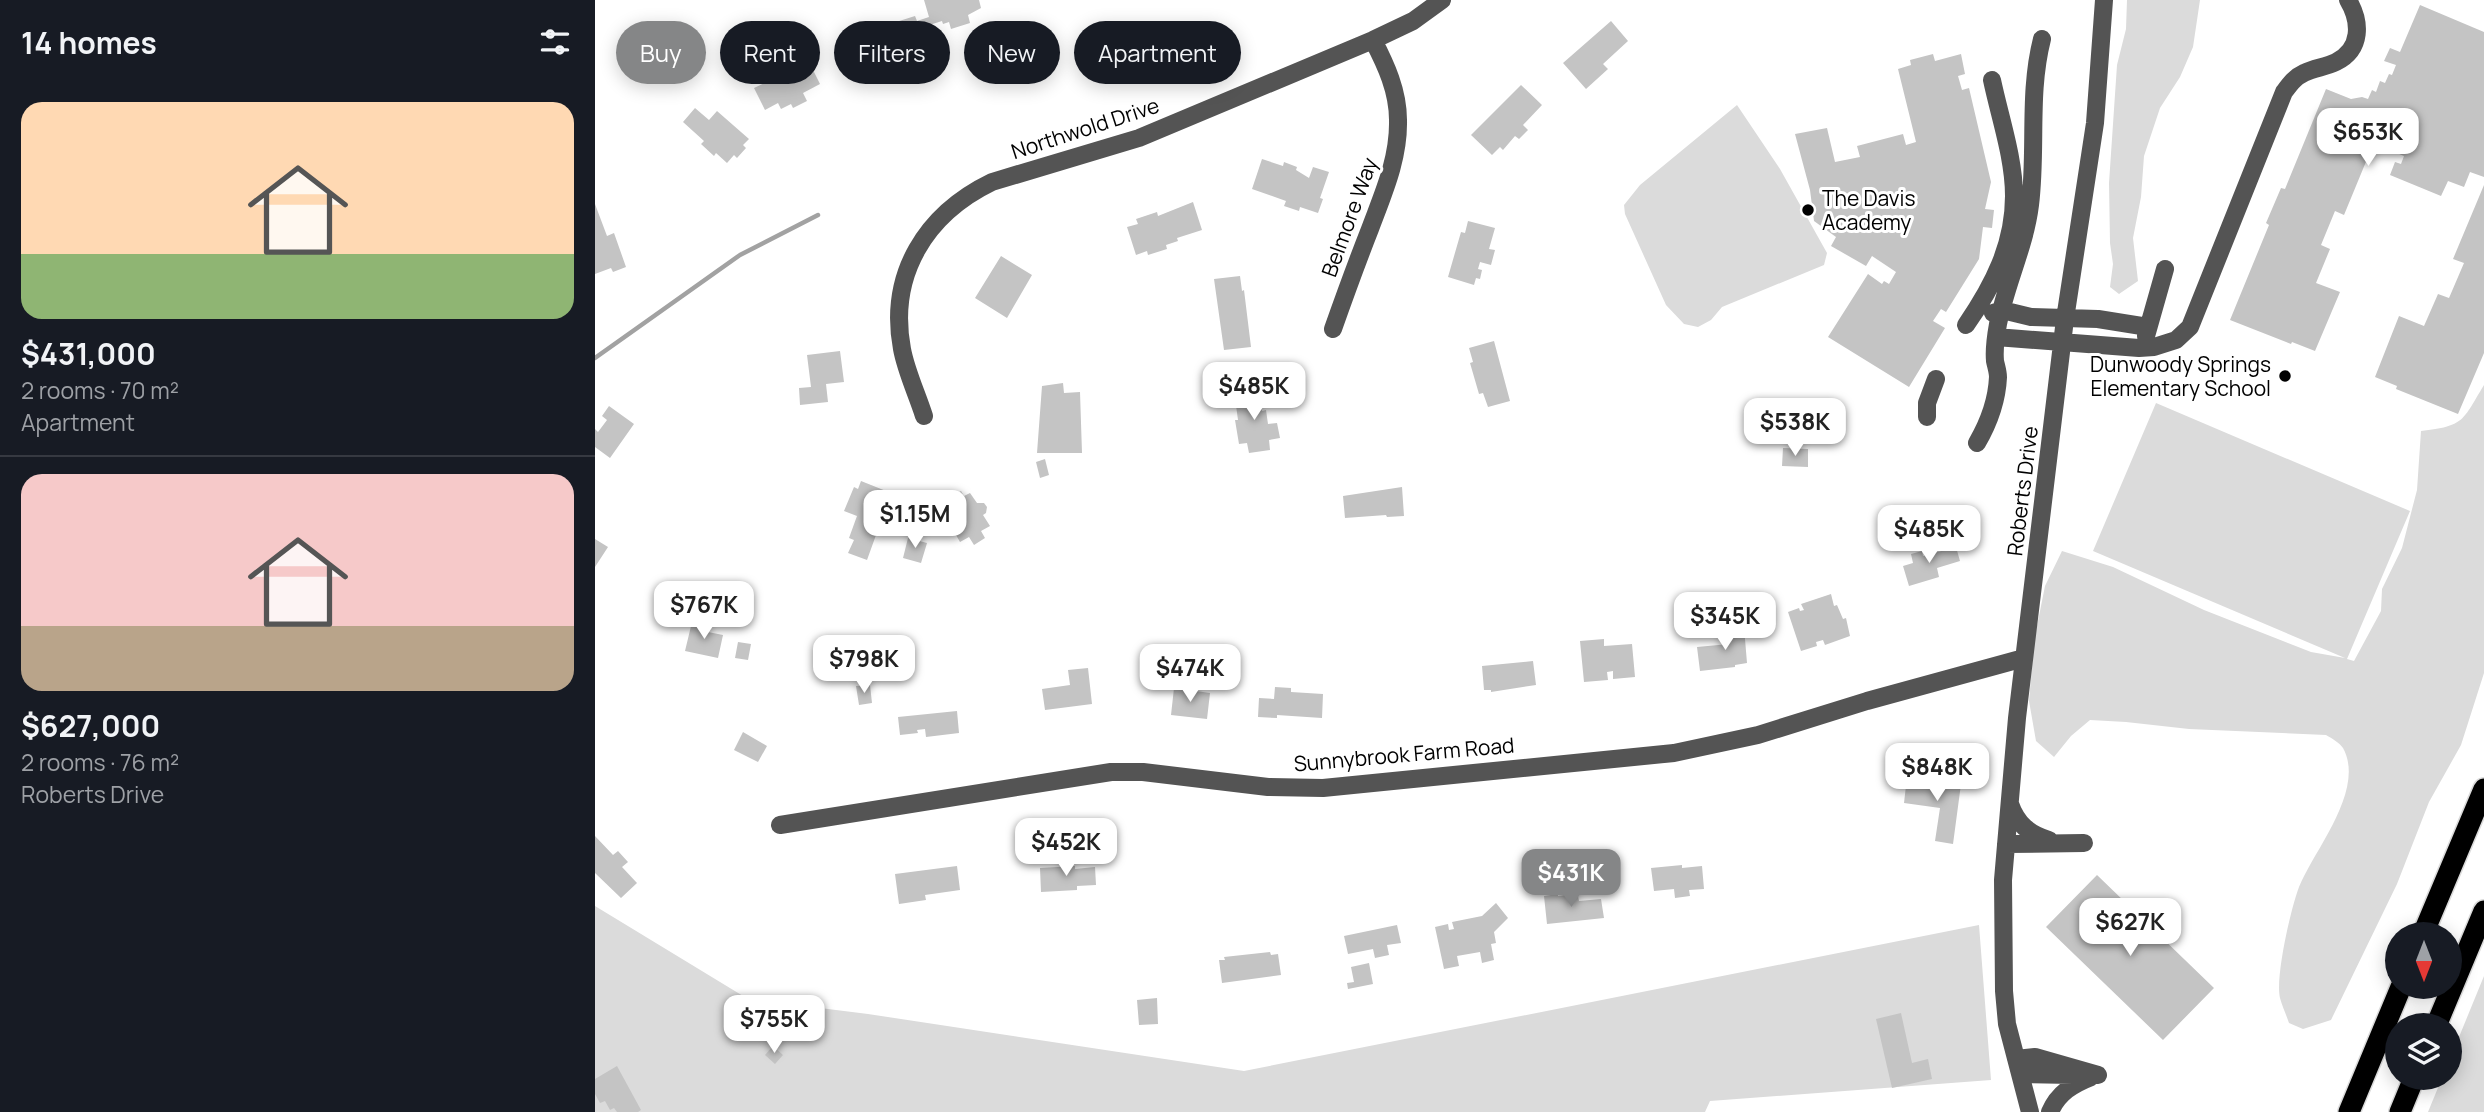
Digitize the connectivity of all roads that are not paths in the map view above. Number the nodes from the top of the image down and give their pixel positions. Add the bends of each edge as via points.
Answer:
1 (1441, 0) edge
2 (2105, 0) edge
3 (2348, 0) edge
4 (2042, 39) dead end
5 (1373, 40) junction
6 (1992, 80) dead end
7 (2165, 269) dead end
8 (2002, 310) junction
9 (2065, 319) junction
10 (2148, 327) junction
11 (1332, 329) dead end
12 (1997, 337) junction
13 (2063, 341) junction
14 (2143, 348) junction
15 (1936, 379) dead end
16 (924, 416) dead end
17 (1927, 417) dead end
18 (1977, 443) dead end
19 (2024, 658) junction
20 (2484, 789) edge
21 (2009, 803) junction
22 (780, 825) dead end
23 (2063, 843) junction
24 (2084, 843) dead end
25 (2006, 844) junction
26 (2484, 911) edge
27 (2428, 922) edge
28 (2396, 999) edge
29 (2441, 1013) edge
30 (2018, 1066) junction
31 (2409, 1090) edge
32 (2030, 1112) edge
33 (2050, 1112) edge
34 (2349, 1112) edge
35 (2400, 1112) edge

1 - 5 street, Northwold Drive via 1413,21
2 - 9 street, Roberts Drive via 2095,124
3 - 14 street via 2358,23 2355,43 2341,59 2306,72 2284,92 2190,327 2176,340
4 - 8 street via 2035,66 2030,205
5 - 11 street, Belmore Way via 1395,92 1397,146
5 - 16 street, Northwold Drive via 1139,138 992,182 950,208 915,251 900,303 902,352
6 - 8 street via 2013,176 2013,218 1996,277 1966,325
7 - 10 street
8 - 9 street
8 - 12 street
9 - 10 street
9 - 13 street, Roberts Drive
10 - 14 street
12 - 13 street
12 - 18 street via 1994,399
13 - 14 street
13 - 19 street, Roberts Drive
15 - 17 street
19 - 21 street, Roberts Drive
19 - 22 street, Sunnybrook Farm Road via 1758,736 1674,752 1323,788 1111,772
20 - 27 highway
21 - 23 street via 2030,832
21 - 25 street, Roberts Drive
23 - 24 street
23 - 25 street
25 - 30 street, Roberts Drive via 2004,990
26 - 29 highway
28 - 34 highway
30 - 32 street, Roberts Drive
30 - 33 street via 2035,1057 2098,1075 2071,1086
31 - 35 highway

